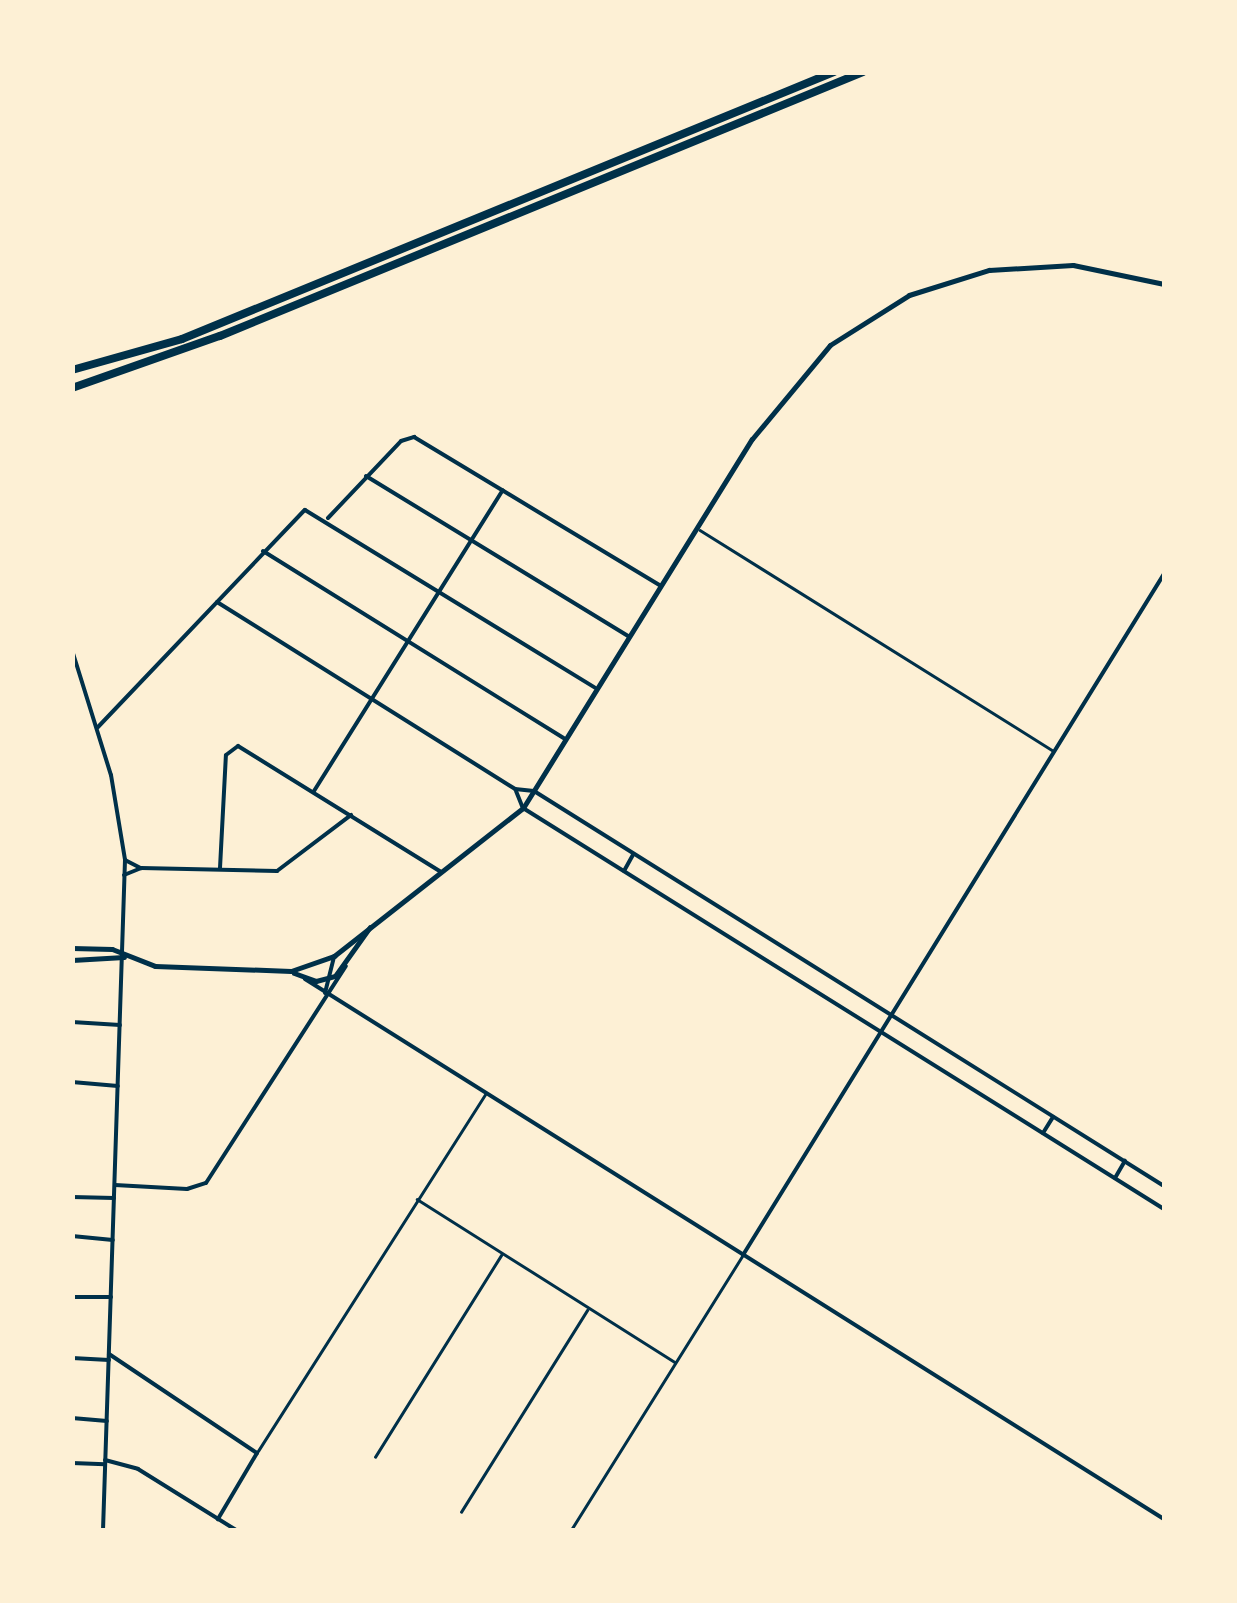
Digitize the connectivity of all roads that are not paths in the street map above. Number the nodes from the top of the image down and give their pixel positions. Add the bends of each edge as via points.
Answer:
1 (834, 72) edge
2 (862, 72) edge
3 (1164, 284) edge
4 (72, 370) edge
5 (72, 388) edge
6 (366, 476) junction
7 (504, 490) junction
8 (328, 518) junction
9 (698, 528) junction
10 (472, 541) junction
11 (263, 551) junction
12 (1164, 574) edge
13 (661, 586) junction
14 (441, 590) junction
15 (217, 602) junction
16 (628, 636) junction
17 (409, 640) junction
18 (72, 650) edge
19 (595, 688) junction
20 (372, 699) junction
21 (98, 727) junction
22 (564, 738) junction
23 (1055, 752) junction
24 (516, 788) junction
25 (314, 790) junction
26 (534, 791) junction
27 (523, 808) junction
28 (351, 815) junction
29 (633, 854) junction
30 (125, 860) junction
31 (141, 868) junction
32 (220, 868) junction
33 (624, 871) junction
34 (441, 872) junction
35 (124, 874) junction
36 (372, 924) junction
37 (72, 948) edge
38 (334, 956) junction
39 (124, 957) junction
40 (72, 960) edge
41 (346, 966) junction
42 (291, 971) junction
43 (305, 979) junction
44 (326, 980) junction
45 (325, 993) junction
46 (893, 1017) junction
47 (72, 1022) edge
48 (120, 1025) junction
49 (882, 1033) junction
50 (72, 1082) edge
51 (118, 1086) junction
52 (486, 1093) junction
53 (1053, 1116) junction
54 (1043, 1133) junction
55 (1125, 1161) junction
56 (1115, 1178) junction
57 (115, 1184) junction
58 (1164, 1186) edge
59 (72, 1197) edge
60 (114, 1198) junction
61 (417, 1199) junction
62 (1164, 1209) edge
63 (72, 1236) edge
64 (113, 1240) junction
65 (502, 1253) junction
66 (742, 1255) junction
67 (72, 1296) edge
68 (111, 1297) junction
69 (588, 1308) junction
70 (109, 1357) junction
71 (72, 1358) edge
72 (676, 1363) junction
73 (72, 1418) edge
74 (107, 1421) junction
75 (257, 1453) junction
76 (375, 1457) dead end
77 (106, 1462) junction
78 (72, 1463) edge
79 (460, 1512) dead end
80 (218, 1519) junction
81 (1164, 1519) edge
82 (103, 1530) edge
83 (236, 1530) edge
84 (571, 1530) edge

1 - 4 highway via 182,340
2 - 5 highway via 220,336
3 - 9 street via 1100,268 1014,267 973,273 890,305 805,369
6 - 7 street via 401,440 414,437
6 - 8 street
6 - 10 street
7 - 10 street
7 - 13 street
8 - 11 street via 301,511
8 - 14 street
9 - 13 street
9 - 23 lane
10 - 14 street
10 - 16 street
11 - 15 street
11 - 17 street
12 - 23 street
13 - 16 street
14 - 17 street
14 - 19 street
15 - 20 street
15 - 21 street
16 - 19 street
17 - 20 street
17 - 22 street
18 - 21 street
19 - 22 street
20 - 24 street
20 - 25 street
21 - 30 street
22 - 26 street
23 - 46 street
24 - 26 street
24 - 27 street
25 - 28 street
25 - 32 street via 245,748 226,755
26 - 27 street
26 - 29 street
27 - 33 street
27 - 34 street
28 - 32 street via 285,868
28 - 34 street
29 - 33 street
29 - 46 street
30 - 31 street
30 - 35 street
31 - 32 street
31 - 35 street
33 - 49 street
34 - 36 street
35 - 39 street
36 - 38 street
36 - 41 street
37 - 39 street via 112,949
38 - 42 street
38 - 44 street
39 - 40 street
39 - 42 street via 156,966
39 - 48 street
41 - 44 street
41 - 45 street
42 - 43 street
43 - 44 street
43 - 45 street
44 - 45 street
45 - 52 street
45 - 57 street via 206,1183 187,1189
46 - 49 street
46 - 53 street
47 - 48 street
48 - 51 street
49 - 54 street
49 - 66 street
50 - 51 street
51 - 57 street
52 - 61 lane
52 - 66 street
53 - 54 street
53 - 55 street
54 - 56 street
55 - 56 street
55 - 58 street
56 - 62 street
57 - 60 street
59 - 60 street
60 - 64 street
61 - 65 lane
61 - 75 lane
63 - 64 street
64 - 68 street
65 - 69 lane
65 - 76 lane
66 - 72 lane
66 - 81 street
67 - 68 street
68 - 70 street
69 - 72 lane
69 - 79 lane
70 - 71 street
70 - 74 street
70 - 75 street
72 - 84 lane
73 - 74 street
74 - 77 street
75 - 80 street
77 - 78 street
77 - 80 street via 138,1470
77 - 82 street
80 - 83 street

